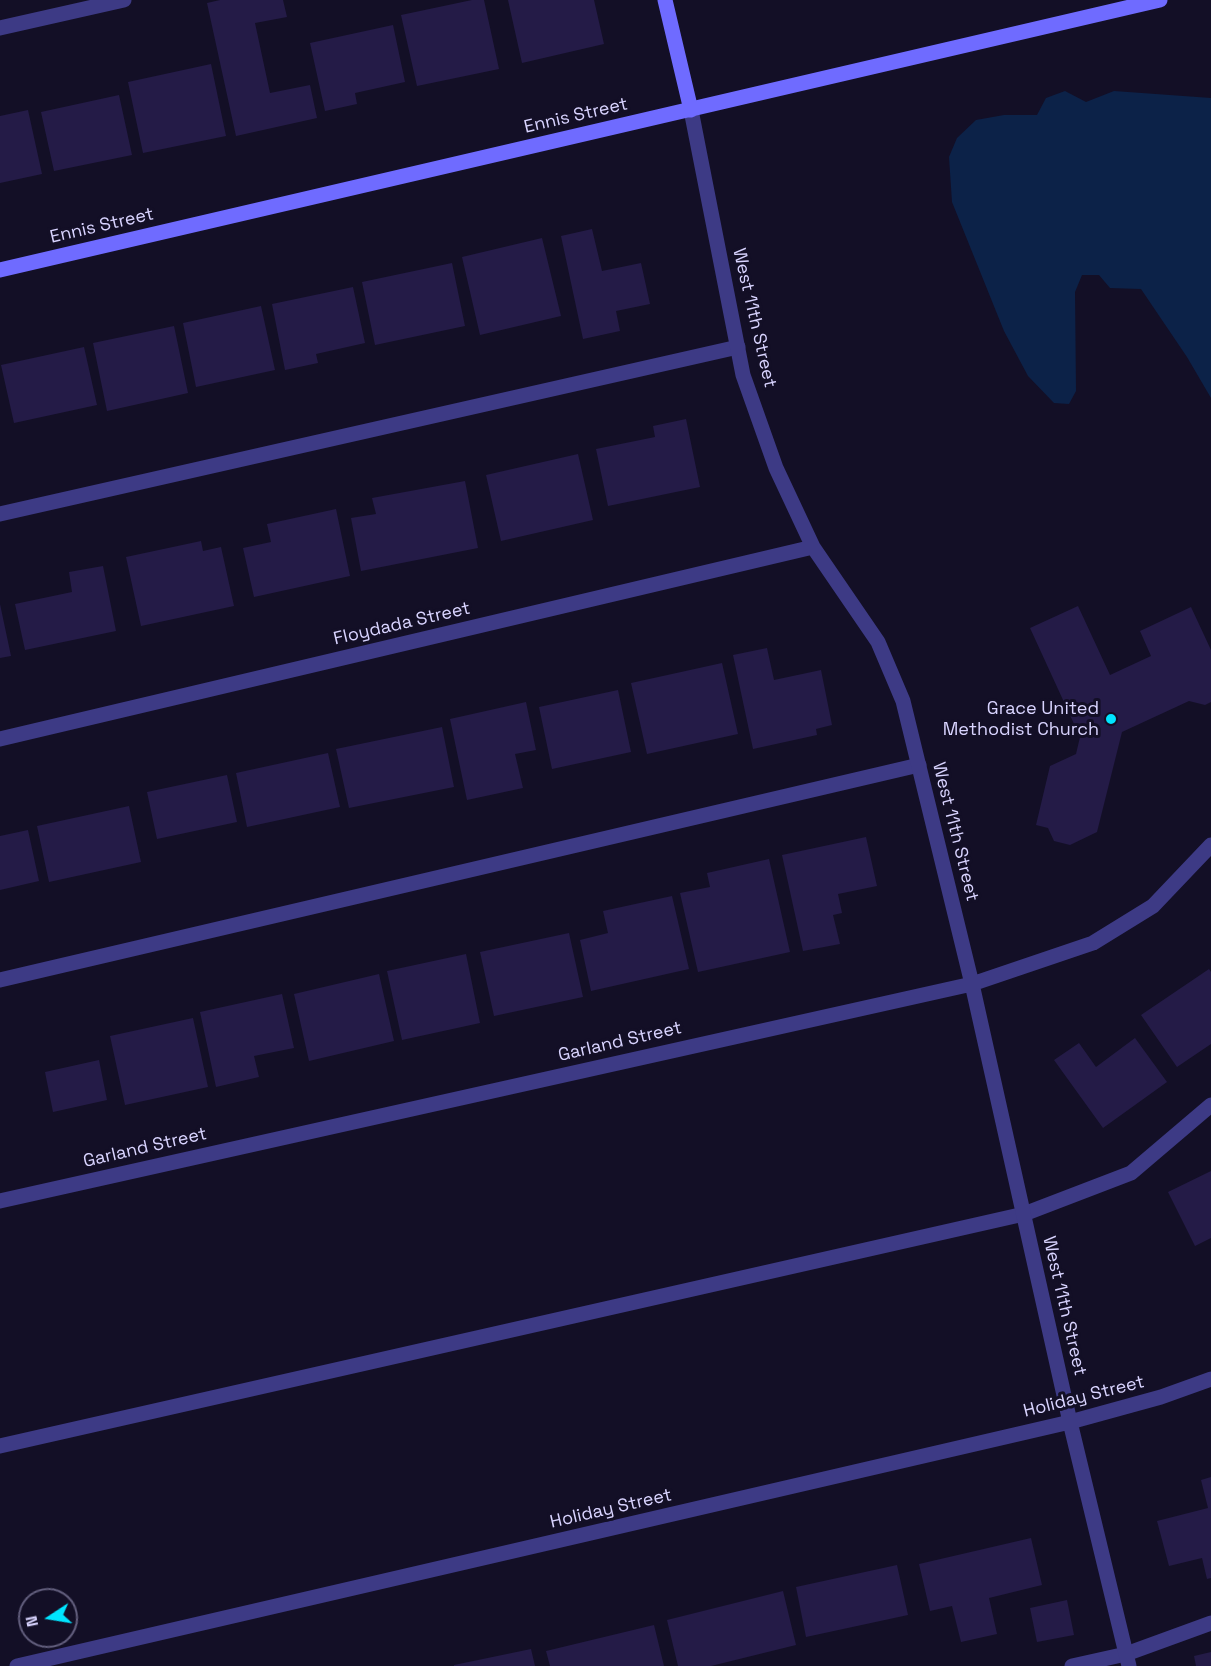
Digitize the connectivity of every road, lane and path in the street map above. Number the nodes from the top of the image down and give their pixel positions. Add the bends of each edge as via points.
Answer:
1 (124, 0) edge
2 (665, 0) edge
3 (1161, 0) edge
4 (0, 28) edge
5 (691, 110) junction
6 (0, 270) edge
7 (738, 347) junction
8 (0, 514) edge
9 (813, 547) junction
10 (0, 739) edge
11 (919, 765) junction
12 (1211, 845) edge
13 (0, 980) edge
14 (972, 984) junction
15 (1211, 1105) edge
16 (0, 1201) edge
17 (1024, 1214) junction
18 (1211, 1379) edge
19 (1070, 1422) junction
20 (0, 1446) edge
21 (1211, 1623) edge
22 (1128, 1660) edge
23 (17, 1666) edge
24 (1072, 1666) edge

1 - 4 street
2 - 5 main road, West 11th Street
3 - 5 main road, Ennis Street
5 - 6 main road, Ennis Street
5 - 7 street, West 11th Street
7 - 8 street
7 - 9 street, West 11th Street via 743,375 776,468
9 - 10 street, Floydada Street
9 - 11 street, West 11th Street via 878,642 903,700
11 - 13 street
11 - 14 street, West 11th Street
12 - 14 street, Garland Street via 1153,906 1093,943
14 - 16 street, Garland Street
14 - 17 street, West 11th Street
15 - 17 street via 1131,1173
17 - 19 street, West 11th Street
17 - 20 street
18 - 19 street, Holiday Street
19 - 22 street, West 11th Street
19 - 23 street, Holiday Street
21 - 22 street
22 - 24 street

